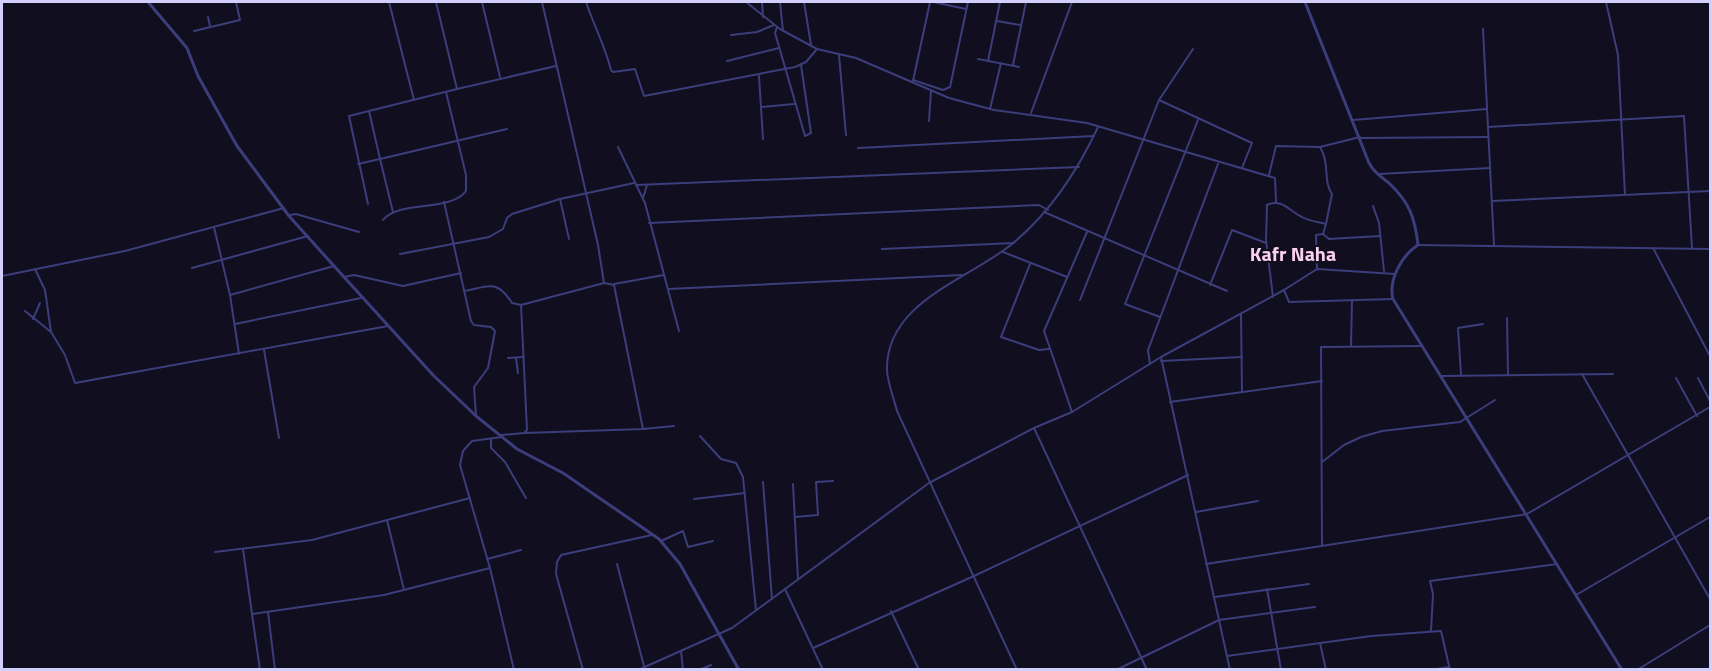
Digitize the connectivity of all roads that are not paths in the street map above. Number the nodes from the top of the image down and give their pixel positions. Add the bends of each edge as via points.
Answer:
1 (148, 2) edge
2 (236, 2) edge
3 (389, 2) edge
4 (436, 2) edge
5 (482, 2) edge
6 (542, 2) edge
7 (586, 2) edge
8 (746, 2) edge
9 (762, 2) edge
10 (780, 2) edge
11 (804, 2) edge
12 (931, 2) edge
13 (968, 2) edge
14 (1000, 2) edge
15 (1026, 2) edge
16 (1072, 2) edge
17 (1305, 2) edge
18 (1606, 2) edge
19 (966, 9) junction
20 (763, 16) junction
21 (208, 17) dead end
22 (997, 21) junction
23 (774, 24) junction
24 (1021, 25) junction
25 (210, 27) junction
26 (777, 27) junction
27 (1483, 30) dead end
28 (783, 31) junction
29 (194, 32) dead end
30 (731, 35) dead end
31 (811, 45) junction
32 (779, 48) junction
33 (817, 49) junction
34 (1193, 49) dead end
35 (840, 55) junction
36 (978, 59) dead end
37 (727, 61) dead end
38 (988, 61) junction
39 (1001, 63) junction
40 (801, 65) junction
41 (1013, 65) junction
42 (556, 66) junction
43 (1019, 67) dead end
44 (786, 69) junction
45 (759, 76) junction
46 (501, 78) junction
47 (912, 82) junction
48 (457, 88) junction
49 (931, 91) junction
50 (446, 92) junction
51 (414, 100) junction
52 (1159, 100) junction
53 (795, 104) junction
54 (761, 107) junction
55 (990, 109) junction
56 (1487, 109) junction
57 (369, 110) junction
58 (1031, 113) junction
59 (1621, 119) junction
60 (1198, 120) junction
61 (1353, 120) junction
62 (929, 121) dead end
63 (1098, 127) junction
64 (1488, 127) junction
65 (507, 129) dead end
66 (846, 135) dead end
67 (1094, 136) junction
68 (1360, 137) junction
69 (1488, 137) junction
70 (763, 139) dead end
71 (1143, 140) junction
72 (459, 141) junction
73 (618, 147) dead end
74 (1320, 147) junction
75 (858, 148) dead end
76 (1184, 153) junction
77 (380, 159) junction
78 (1218, 163) junction
79 (358, 164) junction
80 (1079, 167) junction
81 (1242, 168) junction
82 (1490, 168) junction
83 (1372, 170) junction
84 (1269, 175) junction
85 (635, 184) junction
86 (647, 184) junction
87 (1710, 191) edge
88 (1688, 192) junction
89 (585, 193) junction
90 (1625, 195) junction
91 (643, 198) junction
92 (560, 199) junction
93 (1492, 201) junction
94 (444, 202) junction
95 (1276, 202) junction
96 (368, 204) dead end
97 (1373, 206) dead end
98 (284, 208) junction
99 (1048, 210) junction
100 (393, 212) junction
101 (1044, 212) junction
102 (290, 216) junction
103 (383, 220) dead end
104 (649, 223) junction
105 (1326, 224) junction
106 (214, 227) junction
107 (359, 232) dead end
108 (1088, 232) junction
109 (1323, 234) junction
110 (309, 236) junction
111 (1380, 236) junction
112 (569, 239) dead end
113 (1105, 239) junction
114 (453, 242) junction
115 (1014, 243) junction
116 (1266, 243) junction
117 (1418, 244) junction
118 (1494, 244) junction
119 (1653, 248) junction
120 (1692, 248) junction
121 (882, 249) dead end
122 (1710, 249) edge
123 (1002, 252) junction
124 (400, 254) dead end
125 (1143, 256) junction
126 (222, 259) junction
127 (1030, 264) junction
128 (334, 266) junction
129 (192, 268) dead end
130 (35, 269) junction
131 (1317, 269) junction
132 (1177, 270) junction
133 (1384, 271) junction
134 (461, 273) junction
135 (664, 274) junction
136 (1395, 274) junction
137 (965, 275) junction
138 (2, 276) edge
139 (344, 277) junction
140 (1067, 277) junction
141 (604, 283) junction
142 (612, 284) junction
143 (1210, 285) junction
144 (668, 289) junction
145 (465, 291) junction
146 (1227, 291) dead end
147 (1284, 291) junction
148 (230, 295) junction
149 (1273, 297) junction
150 (364, 298) junction
151 (1393, 299) junction
152 (1080, 300) dead end
153 (1352, 301) junction
154 (40, 303) dead end
155 (521, 305) junction
156 (25, 311) dead end
157 (1241, 314) junction
158 (1160, 317) junction
159 (1507, 318) dead end
160 (33, 319) junction
161 (235, 324) junction
162 (1483, 324) dead end
163 (389, 326) junction
164 (680, 331) dead end
165 (51, 332) junction
166 (1423, 345) junction
167 (1351, 347) junction
168 (264, 350) junction
169 (1050, 350) junction
170 (239, 355) junction
171 (1710, 356) edge
172 (516, 357) junction
173 (524, 357) junction
174 (1242, 357) junction
175 (508, 358) dead end
176 (1161, 359) junction
177 (1150, 364) junction
178 (518, 373) dead end
179 (1461, 374) junction
180 (1508, 374) junction
181 (1582, 374) junction
182 (1613, 374) dead end
183 (1441, 376) junction
184 (1676, 378) dead end
185 (1698, 378) dead end
186 (1322, 381) junction
187 (1242, 392) junction
188 (1495, 400) dead end
189 (1710, 401) edge
190 (1170, 402) junction
191 (1710, 407) edge
192 (1072, 412) junction
193 (476, 416) junction
194 (1697, 416) junction
195 (1467, 418) junction
196 (674, 426) dead end
197 (1034, 428) junction
198 (643, 429) junction
199 (524, 433) junction
200 (500, 436) junction
201 (700, 436) dead end
202 (279, 438) dead end
203 (491, 439) junction
204 (1629, 456) junction
205 (1322, 462) junction
206 (1188, 475) junction
207 (833, 481) dead end
208 (763, 482) dead end
209 (929, 483) junction
210 (793, 484) dead end
211 (745, 492) junction
212 (470, 498) junction
213 (526, 498) dead end
214 (694, 499) dead end
215 (1258, 501) dead end
216 (1196, 512) junction
217 (1527, 514) junction
218 (795, 517) junction
219 (1710, 517) edge
220 (387, 520) junction
221 (1079, 525) junction
222 (652, 535) junction
223 (1676, 537) junction
224 (660, 541) junction
225 (713, 541) dead end
226 (1322, 546) junction
227 (242, 548) junction
228 (520, 550) dead end
229 (215, 552) dead end
230 (487, 559) junction
231 (617, 564) dead end
232 (1206, 564) junction
233 (1557, 564) junction
234 (490, 568) junction
235 (974, 576) junction
236 (798, 579) junction
237 (1309, 584) dead end
238 (785, 589) junction
239 (1267, 589) junction
240 (404, 590) junction
241 (1576, 595) junction
242 (1215, 597) junction
243 (772, 599) junction
244 (1710, 599) edge
245 (1315, 607) dead end
246 (756, 610) junction
247 (891, 611) junction
248 (268, 612) junction
249 (1272, 613) junction
250 (252, 614) junction
251 (1219, 620) junction
252 (1710, 625) edge
253 (1431, 631) junction
254 (719, 635) junction
255 (1320, 643) junction
256 (813, 648) junction
257 (1277, 649) junction
258 (681, 651) junction
259 (1227, 656) junction
260 (1142, 657) junction
261 (711, 665) dead end
262 (644, 666) junction
263 (1449, 668) edge
264 (260, 669) edge
265 (275, 669) edge
266 (514, 669) edge
267 (583, 669) edge
268 (638, 669) edge
269 (683, 669) edge
270 (699, 669) edge
271 (739, 669) edge
272 (823, 669) edge
273 (919, 669) edge
274 (1017, 669) edge
275 (1116, 669) edge
276 (1147, 669) edge
277 (1230, 669) edge
278 (1281, 669) edge
279 (1326, 669) edge
280 (1430, 669) edge
281 (1622, 669) edge
282 (1637, 669) edge

1 - 98 street via 187,48 237,146
2 - 25 street via 240,20
3 - 51 street
4 - 48 street
5 - 46 street
6 - 42 street
7 - 45 street via 611,70 635,69 644,96
8 - 20 street
9 - 20 street
10 - 28 street
11 - 31 street
12 - 19 street
12 - 47 street
13 - 19 street
14 - 22 street
15 - 24 street
16 - 58 street
17 - 61 street
18 - 59 street via 1618,55
19 - 47 street via 949,88
20 - 23 street
21 - 25 street
22 - 24 street
22 - 38 street
23 - 26 street
23 - 30 street via 757,32
24 - 41 street
25 - 29 street
26 - 28 street
26 - 32 street via 774,32
27 - 56 street
28 - 31 street
31 - 33 street
32 - 37 street
32 - 44 street
33 - 35 street
33 - 40 street
34 - 52 street
35 - 47 street via 862,60
35 - 66 street
36 - 38 street
38 - 39 street
39 - 41 street
39 - 55 street
40 - 44 street
40 - 53 street via 810,135 803,134
41 - 43 street
42 - 46 street
42 - 89 street
44 - 45 street
44 - 53 street
45 - 54 street
46 - 48 street
47 - 49 street
48 - 50 street
49 - 55 street
49 - 62 street
50 - 51 street
50 - 72 street
51 - 57 street
52 - 60 street
52 - 71 street
53 - 54 street
54 - 70 street
55 - 58 street
56 - 61 street
56 - 64 street
57 - 77 street
57 - 79 street via 348,118
58 - 63 street
59 - 64 street
59 - 88 street via 1684,116
59 - 90 street
60 - 76 street
60 - 81 street via 1252,143
61 - 68 street
63 - 67 street
63 - 71 street
64 - 69 street
65 - 72 street
67 - 75 street
67 - 80 street
68 - 69 street
68 - 74 street
68 - 83 street
69 - 82 street
71 - 76 street
71 - 113 street
72 - 77 street
72 - 94 street via 467,188 463,195
73 - 85 street
74 - 84 street via 1276,146
74 - 105 street via 1327,158 1327,188 1332,194
76 - 78 street
76 - 125 street
77 - 79 street
77 - 100 street
78 - 81 street
78 - 132 street
79 - 96 street
80 - 86 street
80 - 99 street
81 - 84 street
82 - 83 street via 1380,175
82 - 93 street
83 - 117 street via 1412,210
84 - 95 street via 1277,182
85 - 86 street
85 - 89 street
85 - 91 street
86 - 91 street
87 - 88 street
88 - 90 street
88 - 120 street
89 - 92 street
89 - 141 street
90 - 93 street
91 - 104 street
92 - 112 street
92 - 114 street via 513,214 503,229 489,237
93 - 118 street
94 - 100 street
94 - 114 street
95 - 105 street via 1301,217
95 - 116 street via 1267,205
97 - 111 street
98 - 102 street
98 - 106 street
99 - 101 street
99 - 104 street via 1039,205
100 - 103 street
101 - 108 street
101 - 115 street
102 - 107 street via 296,214
102 - 110 street
104 - 135 street
105 - 109 street
106 - 126 street
106 - 130 street
108 - 113 street
108 - 140 street
109 - 111 street via 1329,239
109 - 131 street via 1316,235
110 - 126 street
110 - 128 street
111 - 133 street
113 - 125 street
113 - 152 street
114 - 124 street
114 - 134 street
115 - 121 street
115 - 123 street
116 - 143 street via 1233,230
116 - 149 street
117 - 118 street
117 - 136 street via 1410,249
118 - 119 street
119 - 120 street
119 - 171 street
120 - 122 street
123 - 127 street
123 - 137 street
125 - 132 street
125 - 158 street via 1125,304
126 - 129 street
126 - 148 street
127 - 140 street
127 - 169 street via 1001,337
128 - 139 street
128 - 148 street
130 - 138 street
130 - 165 street via 45,290
131 - 133 street
131 - 147 street
132 - 143 street
132 - 158 street
133 - 136 street
134 - 139 street via 403,286 354,275
134 - 145 street
135 - 142 street
135 - 144 street
136 - 151 street via 1390,289
137 - 144 street
137 - 209 street via 921,303 900,326 890,349 887,372 897,411
139 - 150 street
140 - 169 street via 1044,331
141 - 142 street
141 - 155 street
142 - 198 street
143 - 146 street
144 - 164 street
145 - 155 street via 494,285 503,289 512,303
145 - 193 street via 473,324 495,331 488,368 474,387
147 - 149 street
147 - 153 street via 1289,302
148 - 161 street
149 - 157 street
150 - 161 street
150 - 163 street
151 - 153 street
151 - 166 street
153 - 167 street
154 - 160 street
155 - 173 street
156 - 160 street
157 - 174 street
157 - 176 street
158 - 177 street via 1148,350
159 - 180 street
160 - 165 street
161 - 170 street
162 - 179 street via 1458,328
163 - 168 street
163 - 193 street
165 - 170 street via 75,383
166 - 167 street
166 - 183 street
167 - 186 street via 1321,347
168 - 170 street
168 - 202 street
169 - 192 street
172 - 173 street
172 - 175 street
172 - 178 street
173 - 199 street
174 - 176 street
174 - 187 street
176 - 177 street
176 - 190 street
177 - 192 street
179 - 180 street
179 - 183 street
180 - 181 street
181 - 182 street
181 - 204 street
183 - 195 street
184 - 194 street
185 - 189 street
186 - 187 street
186 - 205 street
187 - 190 street
188 - 195 street
190 - 206 street
191 - 194 street
192 - 197 street
193 - 200 street
194 - 204 street
195 - 205 street via 1361,437
195 - 217 street
196 - 198 street
197 - 209 street
197 - 221 street
198 - 199 street
199 - 200 street
200 - 203 street
200 - 222 street via 563,473
201 - 211 street via 721,459 736,463
203 - 212 street via 472,441 463,451 460,465
203 - 213 street via 491,448 505,462
204 - 217 street
204 - 223 street
205 - 226 street
206 - 216 street
206 - 221 street
207 - 218 street via 816,482 818,515
208 - 243 street
209 - 235 street
209 - 236 street
210 - 218 street
211 - 214 street
211 - 246 street
212 - 220 street
212 - 230 street
215 - 216 street
216 - 232 street
217 - 226 street
217 - 233 street
218 - 236 street
219 - 223 street
220 - 227 street via 312,540
220 - 240 street
221 - 235 street
221 - 260 street
222 - 224 street
222 - 267 street via 561,555 556,562
223 - 241 street
223 - 244 street
224 - 225 street via 683,531 688,547
224 - 254 street via 680,564
226 - 232 street
227 - 229 street
227 - 250 street
228 - 230 street
230 - 234 street
231 - 262 street
232 - 242 street
233 - 241 street
233 - 253 street via 1430,581
234 - 240 street
234 - 266 street
235 - 247 street
235 - 274 street
236 - 238 street
237 - 239 street
238 - 243 street
238 - 256 street
239 - 242 street
239 - 249 street
240 - 248 street
241 - 281 street
242 - 251 street
243 - 246 street
245 - 249 street
246 - 254 street
247 - 256 street
247 - 273 street
248 - 250 street
248 - 265 street
249 - 251 street
249 - 257 street
250 - 264 street
251 - 259 street
251 - 260 street
252 - 282 street
253 - 255 street
253 - 263 street via 1441,631
254 - 258 street
254 - 271 street
255 - 257 street
255 - 279 street
256 - 272 street
257 - 259 street
257 - 278 street
258 - 262 street
258 - 269 street
259 - 277 street
260 - 275 street
260 - 276 street
261 - 270 street
262 - 268 street
263 - 280 street

